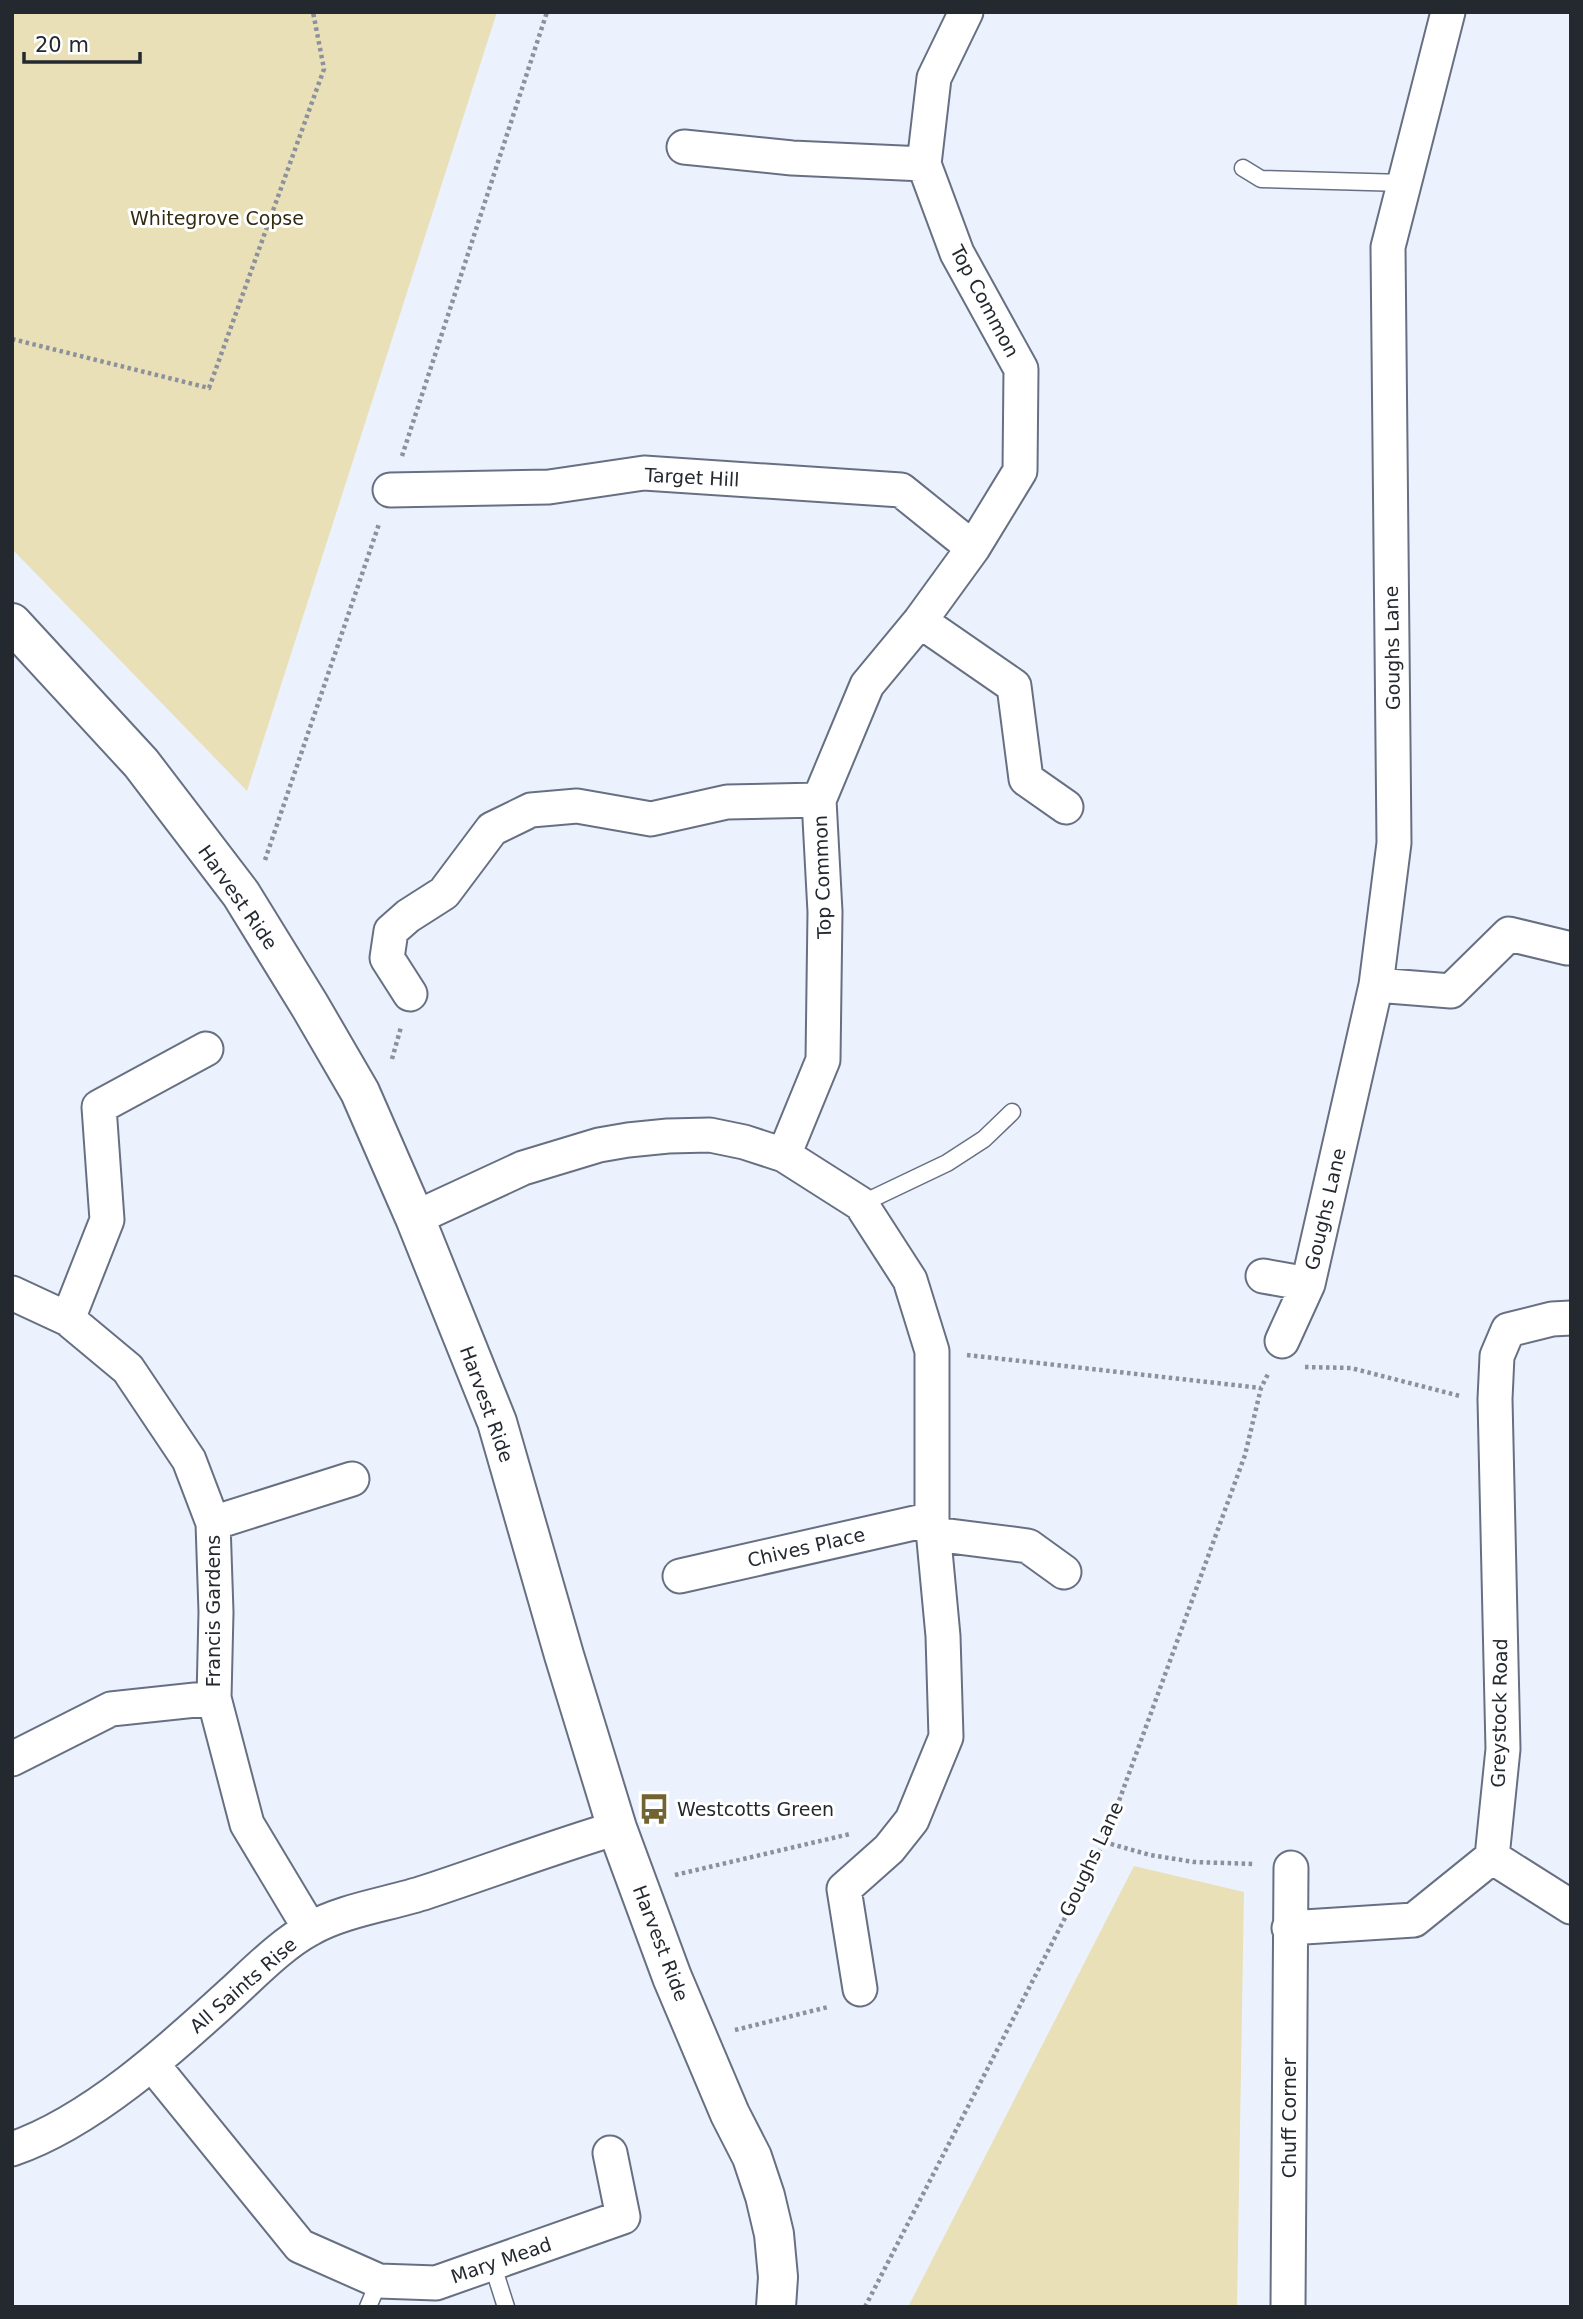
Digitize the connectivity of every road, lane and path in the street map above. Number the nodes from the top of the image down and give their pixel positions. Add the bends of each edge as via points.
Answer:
1 (313, 12) edge
2 (547, 12) edge
3 (966, 12) edge
4 (1448, 12) edge
5 (684, 147) dead end
6 (924, 164) junction
7 (1243, 167) dead end
8 (1404, 183) junction
9 (12, 339) edge
10 (390, 490) junction
11 (973, 548) junction
12 (920, 621) junction
13 (12, 623) edge
14 (819, 800) junction
15 (1066, 807) dead end
16 (262, 871) dead end
17 (1567, 947) dead end
18 (1376, 985) junction
19 (410, 993) dead end
20 (206, 1048) dead end
21 (1012, 1112) dead end
22 (784, 1155) junction
23 (861, 1204) junction
24 (415, 1218) junction
25 (1263, 1276) dead end
26 (1308, 1284) junction
27 (12, 1293) edge
28 (1571, 1318) edge
29 (68, 1319) junction
30 (932, 1351) junction
31 (1290, 1352) joint
32 (1462, 1396) dead end
33 (352, 1479) dead end
34 (213, 1523) junction
35 (933, 1527) junction
36 (1064, 1572) dead end
37 (680, 1576) dead end
38 (214, 1698) junction
39 (12, 1759) edge
40 (912, 1820) junction
41 (617, 1828) junction
42 (1104, 1842) junction
43 (1492, 1857) junction
44 (1291, 1868) joint
45 (667, 1877) dead end
46 (1571, 1907) edge
47 (1289, 1928) junction
48 (310, 1929) junction
49 (860, 1989) joint
50 (727, 2032) dead end
51 (152, 2064) junction
52 (12, 2149) edge
53 (610, 2153) dead end
54 (492, 2263) junction
55 (373, 2294) edge
56 (780, 2297) edge
57 (506, 2307) edge
58 (864, 2307) edge
59 (1288, 2307) edge

1 - 9 path via 324,69 209,388
2 - 10 path
3 - 6 street, Top Common via 934,78
4 - 8 street, Goughs Lane
5 - 6 street
6 - 11 street, Top Common via 957,253 1021,369 1020,471
7 - 8 lane via 1261,178
8 - 18 street, Goughs Lane via 1388,247 1394,842
10 - 11 street, Target Hill via 549,486 644,473 901,490
10 - 16 path
11 - 12 street, Top Common
12 - 14 street, Top Common via 867,685
12 - 15 street via 1014,685 1026,779
13 - 24 street, Harvest Ride via 141,763 241,894 360,1093
14 - 19 street via 727,802 651,818 578,806 531,810 492,829 444,893 391,931 387,958
14 - 22 street, Top Common via 825,912 823,1060
17 - 18 street via 1508,934 1451,991
18 - 26 street, Goughs Lane
20 - 29 street via 99,1107 107,1220
21 - 23 lane via 984,1139 947,1163
22 - 23 street
22 - 24 street via 710,1135 628,1140 523,1168
23 - 30 street via 909,1280
24 - 41 street, Harvest Ride via 497,1422
25 - 26 street, Goughs Lane
26 - 31 street, Goughs Lane
27 - 29 street, Francis Gardens
28 - 43 street, Greystock Road via 1508,1330 1497,1356 1503,1749
29 - 34 street, Francis Gardens via 128,1369 189,1460
30 - 35 street
30 - 42 path, Goughs Lane via 1261,1388 1245,1455
31 - 32 path via 1308,1368 1351,1368
33 - 34 street, Francis Gardens
34 - 38 street, Francis Gardens
35 - 36 street via 1028,1546
35 - 37 street, Chives Place
35 - 40 street via 946,1737
38 - 39 street via 111,1710
38 - 48 street, Francis Gardens via 247,1824
40 - 45 path
40 - 49 street via 889,1849 844,1889
41 - 48 street, All Saints Rise
41 - 56 street, Harvest Ride via 672,1977 752,2157 774,2234
42 - 44 path via 1194,1862
42 - 58 path, Goughs Lane
43 - 46 street
43 - 47 street via 1414,1920
44 - 47 street
47 - 59 street, Chuff Corner
48 - 51 street, All Saints Rise
49 - 50 path via 825,2009
51 - 52 street, All Saints Rise via 79,2115
51 - 55 street, Mary Mead via 300,2246
53 - 54 street, Mary Mead via 624,2217
54 - 55 street, Mary Mead via 436,2283
54 - 57 lane

